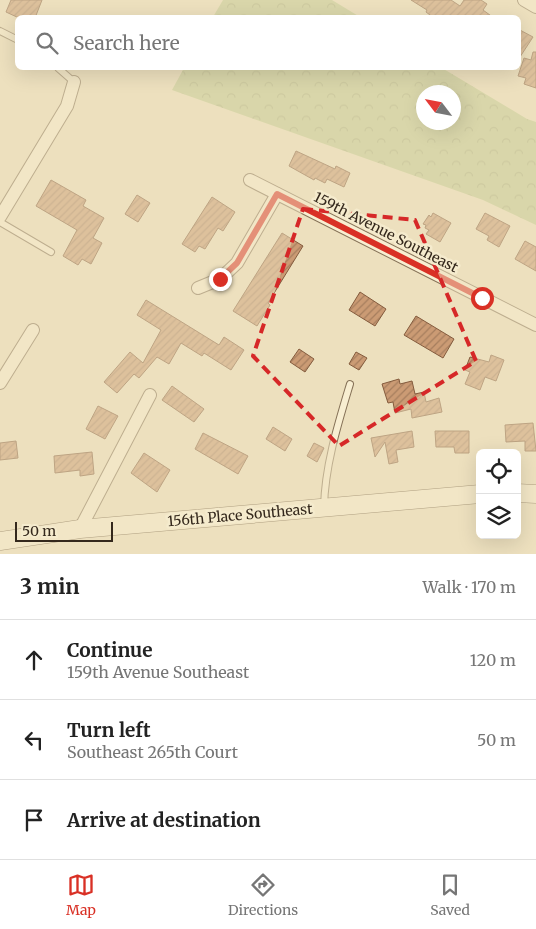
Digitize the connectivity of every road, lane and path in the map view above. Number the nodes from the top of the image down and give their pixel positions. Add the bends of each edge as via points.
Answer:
1 (524, 0) edge
2 (536, 7) edge
3 (0, 31) edge
4 (15, 38) edge
5 (60, 70) edge
6 (74, 82) joint
7 (250, 180) dead end
8 (277, 194) junction
9 (0, 216) edge
10 (0, 222) edge
11 (51, 252) dead end
12 (198, 288) dead end
13 (536, 325) edge
14 (33, 330) dead end
15 (0, 383) edge
16 (350, 384) dead end
17 (150, 394) dead end
18 (521, 493) edge
19 (476, 494) edge
20 (536, 494) edge
21 (324, 508) junction
22 (80, 529) junction
23 (0, 541) edge

1 - 2 street
3 - 4 lane
5 - 6 lane
6 - 9 street via 67,106
7 - 8 street, 159th Avenue Southeast
8 - 12 street via 237,263 220,279
8 - 13 street, 159th Avenue Southeast
10 - 11 lane
14 - 15 street
16 - 21 lane via 324,485
17 - 22 street
18 - 20 street
19 - 21 street, 156th Place Southeast
21 - 22 street, 156th Place Southeast
22 - 23 street, 156th Place Southeast

